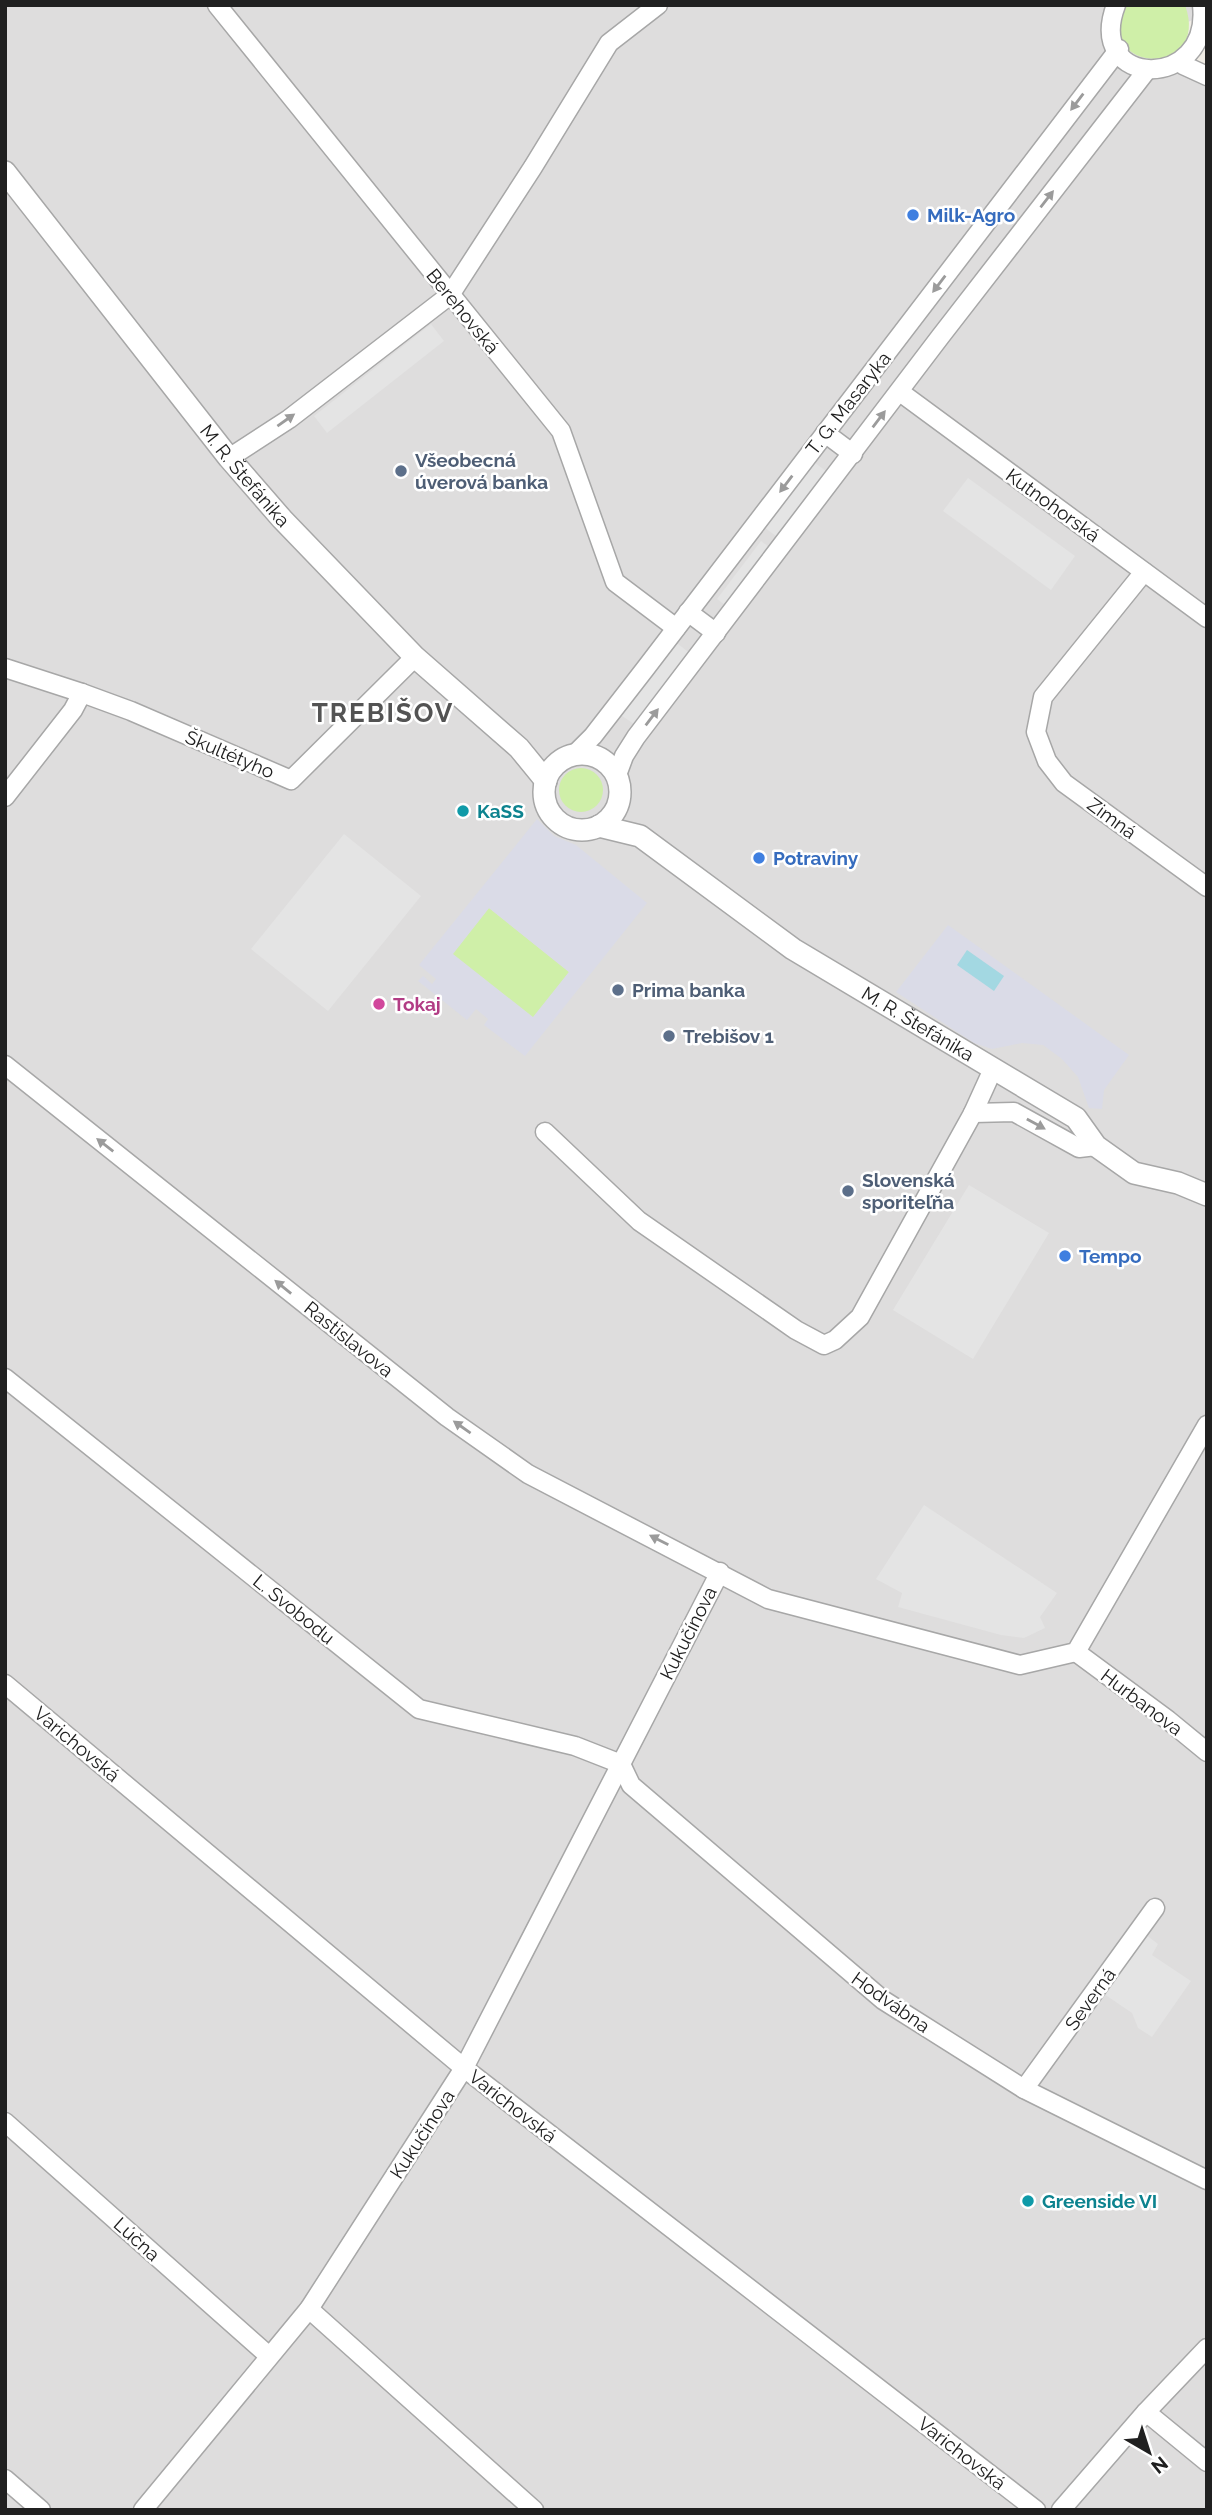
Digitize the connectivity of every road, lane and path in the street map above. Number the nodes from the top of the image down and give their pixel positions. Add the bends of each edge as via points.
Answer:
1 (217, 5) edge
2 (658, 5) edge
3 (1202, 5) edge
4 (1110, 10) edge
5 (1206, 31) edge
6 (1119, 49) junction
7 (1183, 65) junction
8 (1147, 70) junction
9 (1207, 76) edge
10 (5, 172) edge
11 (450, 295) junction
12 (914, 317) junction
13 (940, 337) junction
14 (900, 392) junction
15 (825, 433) junction
16 (853, 454) junction
17 (229, 458) junction
18 (1144, 572) junction
19 (688, 612) junction
20 (1207, 618) edge
21 (676, 628) junction
22 (716, 633) junction
23 (415, 657) junction
24 (5, 668) edge
25 (82, 693) junction
26 (519, 748) junction
27 (567, 757) junction
28 (617, 775) junction
29 (546, 781) junction
30 (5, 797) edge
31 (620, 799) junction
32 (599, 826) junction
33 (640, 836) junction
34 (1207, 887) edge
35 (5, 1065) edge
36 (993, 1069) junction
37 (973, 1113) junction
38 (545, 1132) dead end
39 (1096, 1146) junction
40 (1205, 1197) edge
41 (5, 1378) edge
42 (1207, 1425) edge
43 (720, 1572) junction
44 (1076, 1652) junction
45 (5, 1684) edge
46 (1207, 1752) edge
47 (621, 1764) junction
48 (1155, 1908) dead end
49 (464, 2068) junction
50 (1024, 2090) junction
51 (5, 2122) edge
52 (1207, 2180) edge
53 (309, 2309) junction
54 (1207, 2348) edge
55 (269, 2356) junction
56 (1146, 2412) junction
57 (1207, 2462) edge
58 (5, 2479) edge
59 (41, 2510) edge
60 (143, 2510) edge
61 (534, 2510) edge
62 (1036, 2510) edge
63 (1061, 2510) edge

1 - 11 street, Berehovská
2 - 11 street via 609,43
3 - 5 street
4 - 6 street
5 - 7 street via 1200,47
6 - 8 street
6 -> 12 street, T. G. Masaryka
7 - 8 street via 1166,71
7 - 9 street
13 -> 8 street, T. G. Masaryka
10 - 17 street, M. R. Štefánika
17 -> 11 street via 289,419
11 - 21 street, Berehovská via 561,431 615,582
12 - 13 street
12 - 15 street, T. G. Masaryka
13 - 14 street, T. G. Masaryka
16 -> 14 street, T. G. Masaryka
14 - 18 street, Kutnohorská
15 - 16 street
15 -> 19 street, T. G. Masaryka
16 - 22 street, T. G. Masaryka
17 - 23 street, M. R. Štefánika
18 - 20 street, Kutnohorská
18 - 34 street, Zimná via 1043,697 1036,732 1047,761 1064,783
19 - 21 street, T. G. Masaryka
19 - 22 street
21 - 27 street, T. G. Masaryka via 593,736
28 -> 22 street, T. G. Masaryka via 636,737
23 - 25 street, Škultétyho via 291,780
23 - 26 street, M. R. Štefánika
24 - 25 street, Škultétyho
25 - 30 street via 74,710
26 - 27 street, M. R. Štefánika
26 - 29 street, M. R. Štefánika
27 - 28 street via 599,757
27 - 29 street via 551,769
28 - 31 street
29 - 32 street via 547,807 558,821 573,829
31 - 32 street via 611,817
31 - 33 street, M. R. Štefánika
32 - 33 street, M. R. Štefánika
33 - 36 street, M. R. Štefánika via 793,949
43 -> 35 street, Rastislavova via 528,1474 447,1417
36 - 37 street
36 - 39 street, M. R. Štefánika via 1076,1118
37 - 38 street via 860,1317 824,1345 639,1222
37 -> 39 street via 1014,1112 1079,1149
39 - 40 street, M. R. Štefánika via 1134,1173 1178,1183
41 - 47 street, L. Svobodu via 419,1709 575,1746
42 - 44 street
43 - 44 street, Rastislavova via 768,1599 1020,1665
43 - 47 street, Kukučínova
44 - 46 street, Hurbanova
45 - 49 street, Varichovská
47 - 49 street, Kukučínova
47 - 50 street, Hodvábna via 631,1785 883,2000
48 - 50 street, Severná
49 - 53 street, Kukučínova
49 - 62 street, Varichovská
50 - 52 street, Hodvábna
51 - 55 street, Lúčna
53 - 55 street, Kukučínova
53 - 61 street
54 - 56 street
55 - 60 street, Kukučínova
56 - 57 street
56 - 63 street
58 - 59 street

